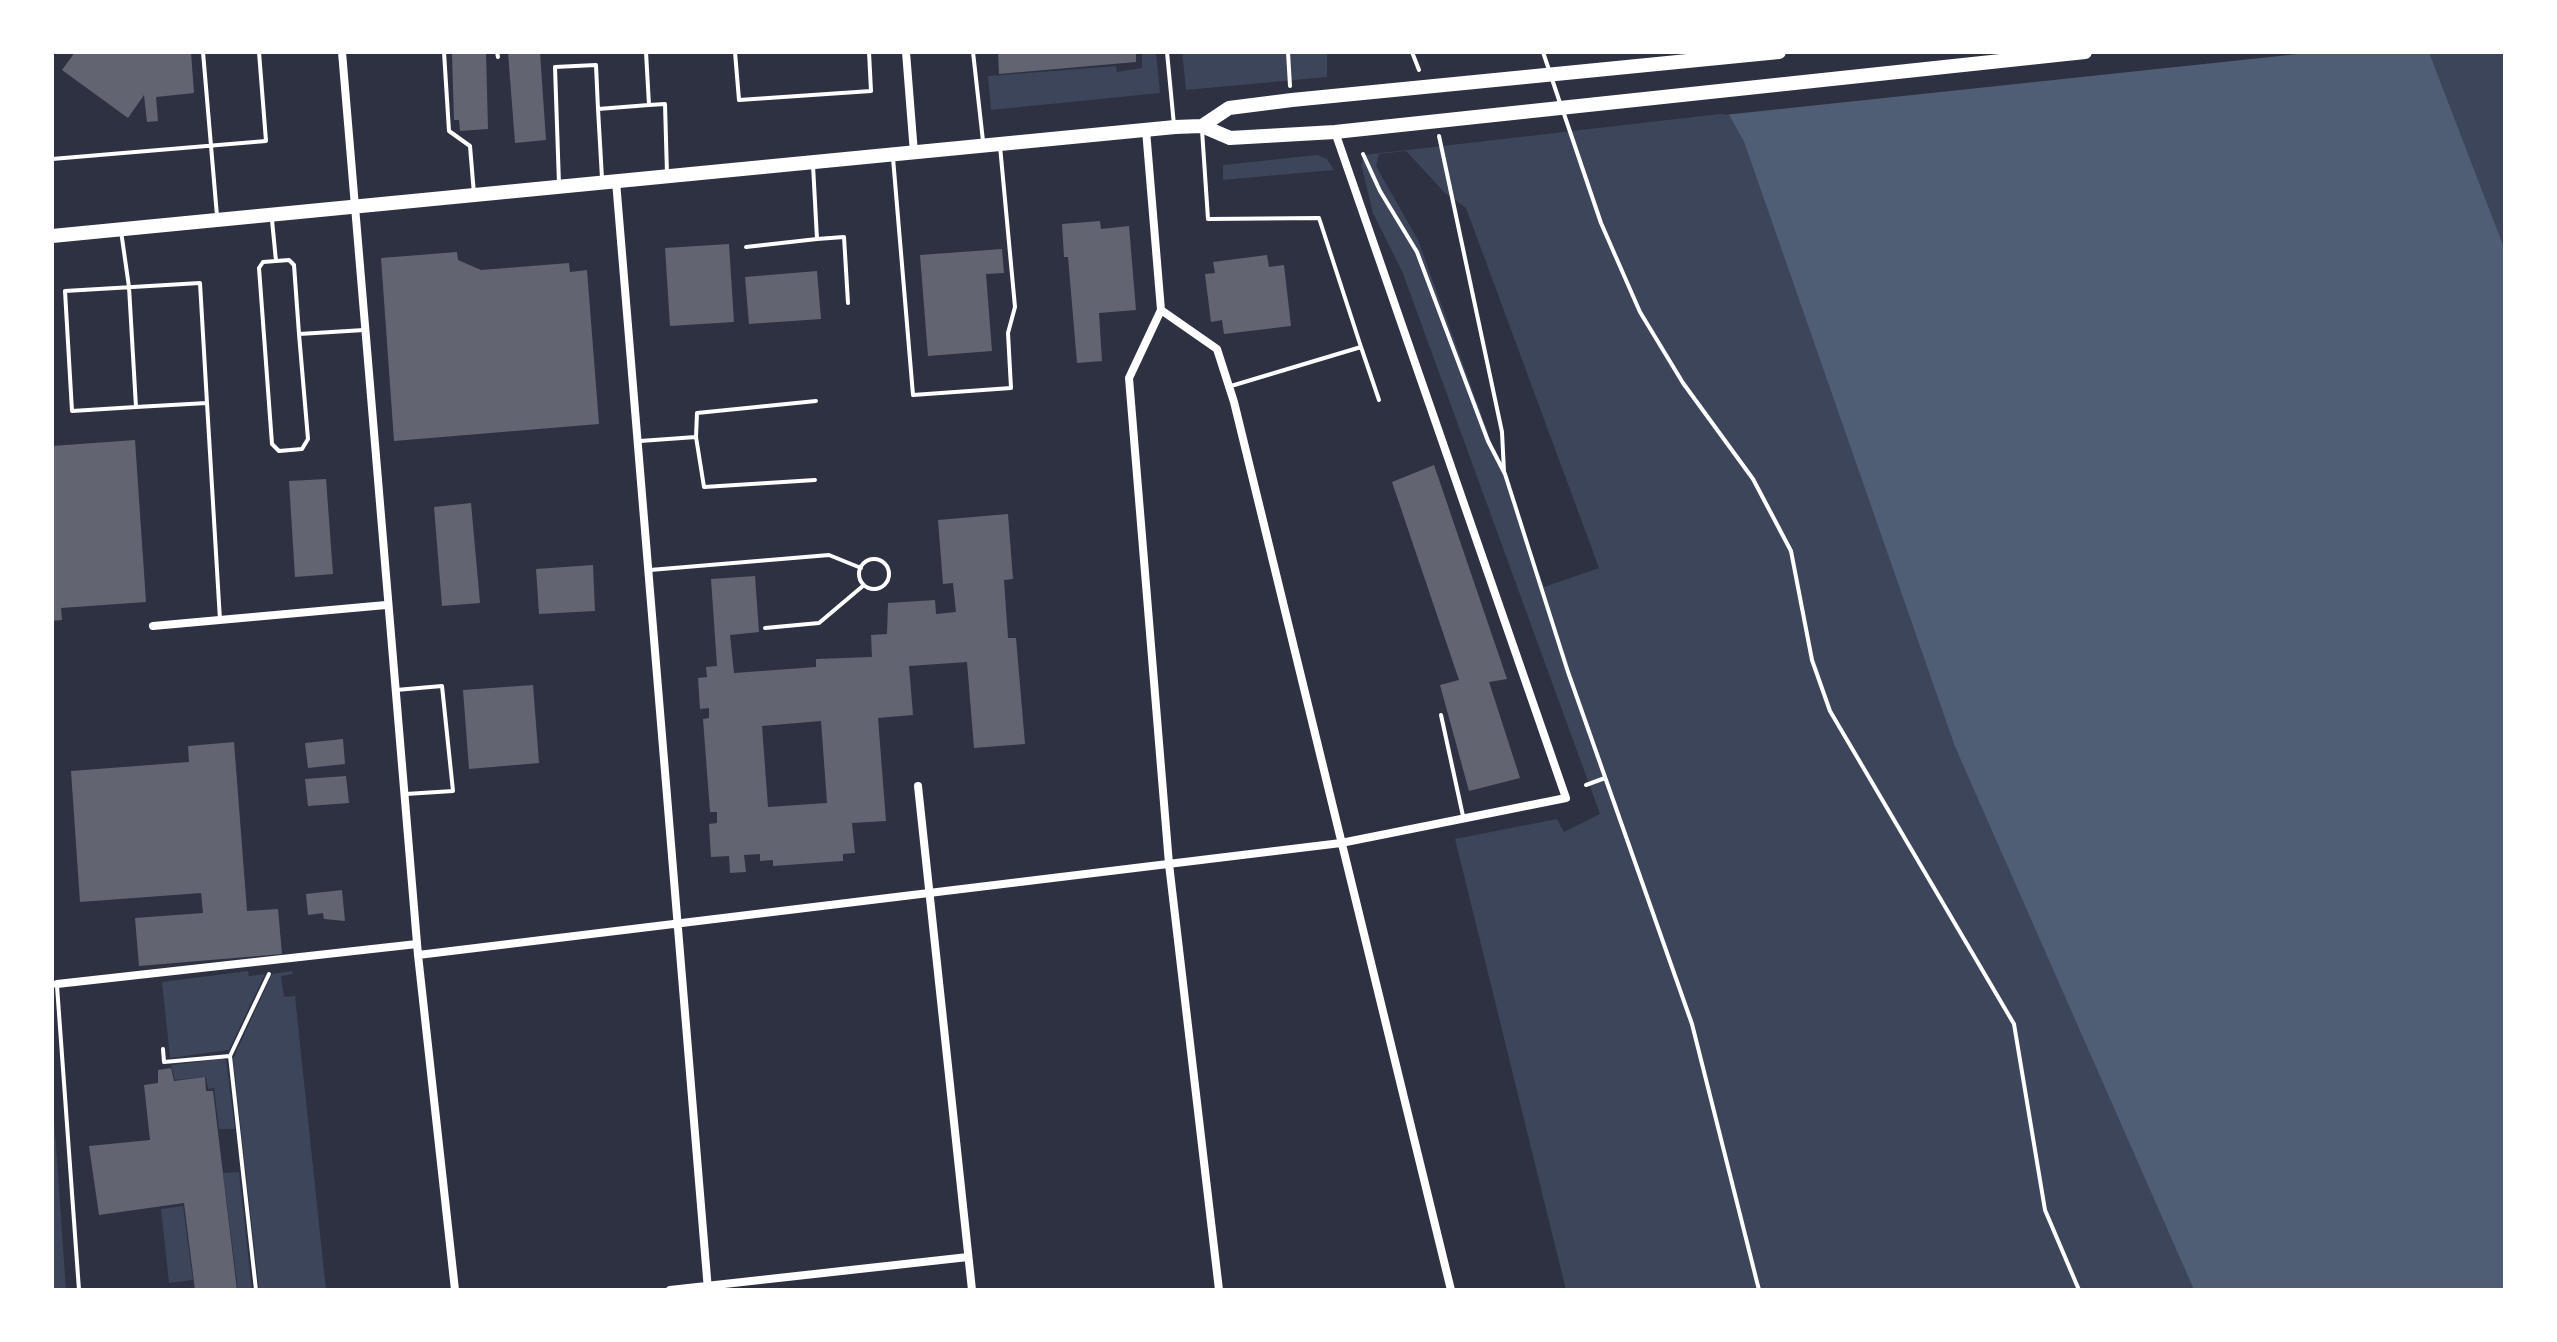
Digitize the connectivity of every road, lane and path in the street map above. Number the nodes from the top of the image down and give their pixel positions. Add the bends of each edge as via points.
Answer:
1 (203, 52) edge
2 (259, 52) edge
3 (342, 52) edge
4 (444, 52) edge
5 (646, 52) edge
6 (735, 52) edge
7 (869, 52) edge
8 (906, 52) edge
9 (973, 52) edge
10 (1167, 52) edge
11 (1288, 52) edge
12 (1543, 52) edge
13 (1779, 52) edge
14 (2085, 52) edge
15 (1289, 78) dead end
16 (649, 105) junction
17 (598, 109) junction
18 (1202, 126) junction
19 (1175, 127) junction
20 (1146, 130) junction
21 (1335, 132) junction
22 (211, 146) junction
23 (1000, 146) junction
24 (984, 148) junction
25 (914, 153) junction
26 (1363, 154) dead end
27 (893, 155) junction
28 (52, 159) edge
29 (812, 163) junction
30 (1446, 165) dead end
31 (667, 176) junction
32 (609, 182) junction
33 (559, 187) junction
34 (474, 194) junction
35 (354, 205) junction
36 (271, 213) junction
37 (217, 218) junction
38 (121, 228) junction
39 (52, 236) edge
40 (817, 239) junction
41 (746, 247) dead end
42 (276, 261) junction
43 (129, 287) junction
44 (848, 303) dead end
45 (1161, 310) junction
46 (364, 330) junction
47 (299, 334) junction
48 (1361, 347) junction
49 (1229, 387) junction
50 (1379, 400) dead end
51 (816, 401) dead end
52 (207, 403) junction
53 (136, 407) junction
54 (696, 437) junction
55 (637, 441) junction
56 (1505, 474) junction
57 (815, 480) dead end
58 (861, 568) junction
59 (647, 570) junction
60 (864, 585) junction
61 (386, 605) junction
62 (220, 620) junction
63 (153, 626) dead end
64 (765, 628) dead end
65 (394, 690) junction
66 (1441, 715) dead end
67 (1605, 778) junction
68 (1586, 785) dead end
69 (918, 786) dead end
70 (403, 794) junction
71 (1464, 819) junction
72 (1341, 843) junction
73 (1169, 864) junction
74 (928, 892) junction
75 (677, 926) junction
76 (417, 944) junction
77 (418, 955) junction
78 (270, 972) dead end
79 (57, 984) joint
80 (163, 1049) dead end
81 (230, 1056) junction
82 (968, 1257) junction
83 (708, 1288) edge
84 (79, 1290) edge
85 (256, 1290) edge
86 (455, 1290) edge
87 (670, 1290) edge
88 (972, 1290) edge
89 (1219, 1290) edge
90 (1451, 1290) edge
91 (1759, 1290) edge
92 (2079, 1290) edge

1 - 22 lane
2 - 22 lane via 266,141
3 - 35 street
4 - 34 lane via 449,131 470,146
5 - 16 lane
6 - 7 lane via 739,100 871,91
8 - 25 street
9 - 24 lane
10 - 19 lane
11 - 15 path
12 - 92 lane via 1601,223 1640,312 1683,383 1753,479 1791,551 1812,660 1830,711 2014,1024 2045,1210
13 - 18 main road via 1229,108
14 - 21 main road
16 - 17 lane
16 - 31 lane via 665,104
17 - 32 lane
17 - 33 lane via 596,65 555,67
18 - 19 main road
18 - 21 main road via 1230,138
18 - 48 lane via 1208,219 1319,218
19 - 20 main road
20 - 23 main road
20 - 45 street
21 - 71 street via 1566,798
22 - 28 lane
22 - 37 lane
23 - 24 main road
23 - 27 lane via 1015,307 1008,333 1011,388 913,395
24 - 25 main road
25 - 27 main road
26 - 56 path via 1417,252
27 - 29 main road
29 - 31 main road
29 - 40 lane
30 - 56 path via 1502,432
31 - 32 main road
32 - 33 main road
32 - 55 street
33 - 34 main road
34 - 35 main road
35 - 36 main road
35 - 46 street
36 - 37 main road
36 - 42 lane
37 - 38 main road
38 - 39 main road
38 - 43 lane
40 - 41 lane
40 - 44 lane via 844,237
42 - 47 lane via 294,265
42 - 47 lane via 263,262 259,268 272,444 279,451 302,449 308,439
43 - 52 lane via 200,283
43 - 53 lane
43 - 53 lane via 65,291 72,411
45 - 49 street via 1217,349
45 - 73 street via 1129,378
46 - 47 lane
46 - 61 street
48 - 49 lane
48 - 50 lane
49 - 72 street
51 - 54 lane via 697,413
52 - 53 lane
52 - 62 lane
54 - 55 lane
54 - 57 lane via 704,487
55 - 59 street
56 - 67 path
58 - 59 lane via 829,555
58 - 60 lane
58 - 60 lane via 875,560 888,572 880,588
59 - 75 street
60 - 64 lane via 819,623
61 - 62 street
61 - 65 street
62 - 63 street
65 - 70 street
65 - 70 lane via 442,686 453,791
66 - 71 lane
67 - 68 path
67 - 91 path via 1692,1024
69 - 74 street
70 - 76 street
71 - 72 street
72 - 73 street
72 - 90 street
73 - 74 street
73 - 89 street
74 - 75 street
74 - 82 street
75 - 77 street
75 - 83 street
76 - 77 street
76 - 79 street
77 - 86 street
78 - 81 path
79 - 84 lane
80 - 81 path via 164,1065
81 - 85 path
82 - 83 street
82 - 88 street
83 - 87 street

